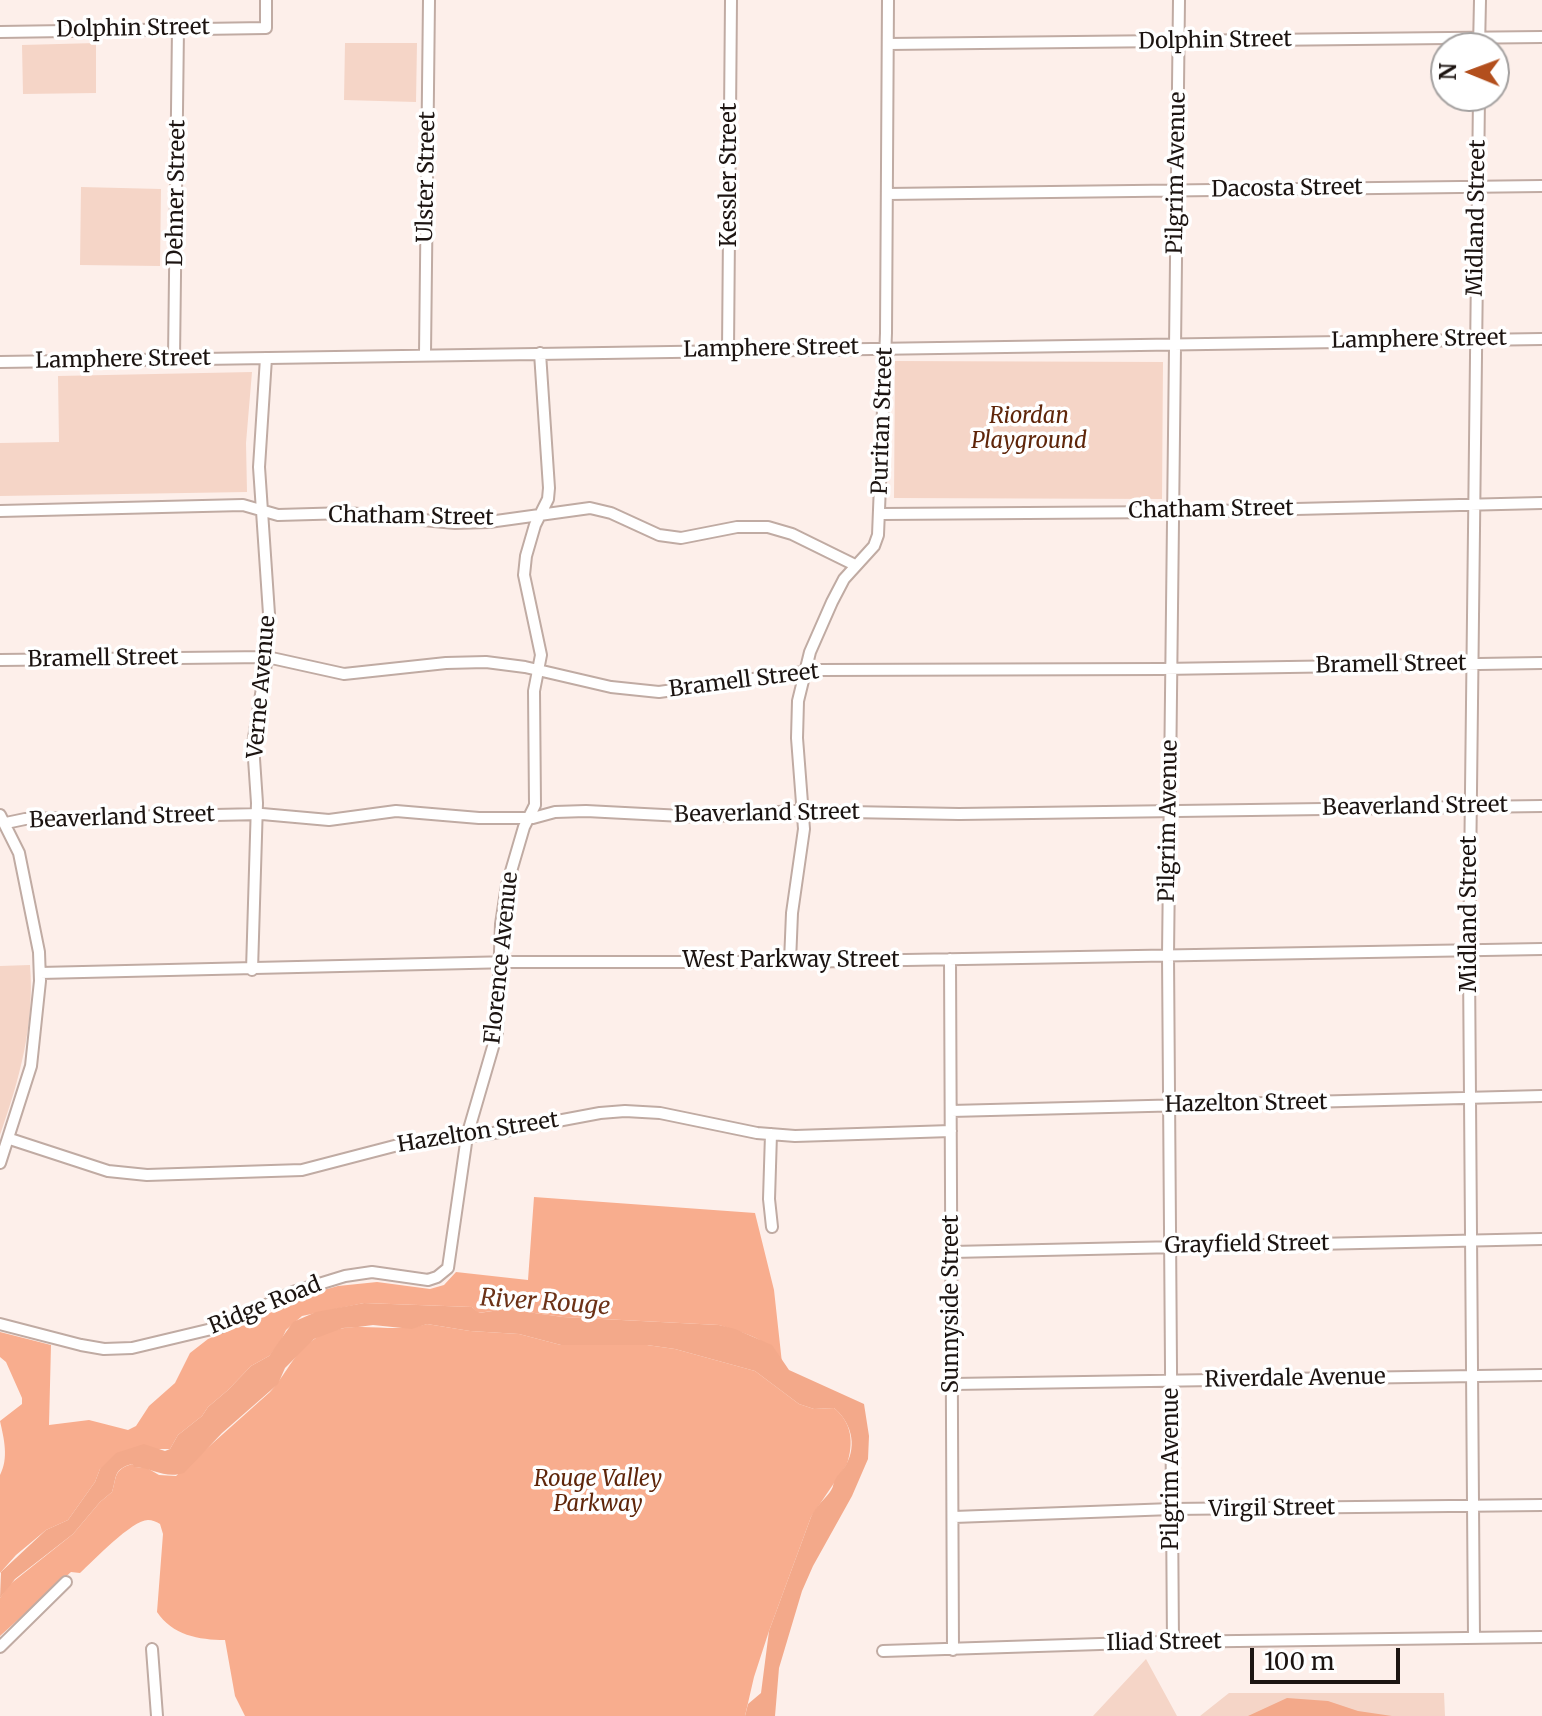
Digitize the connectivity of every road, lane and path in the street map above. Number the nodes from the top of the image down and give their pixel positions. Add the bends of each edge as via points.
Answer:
1 (266, 0) edge
2 (429, 0) edge
3 (731, 0) edge
4 (888, 0) edge
5 (1179, 0) edge
6 (1480, 0) edge
7 (178, 28) junction
8 (0, 32) edge
9 (1479, 32) edge
10 (1542, 37) edge
11 (1510, 40) edge
12 (1179, 41) junction
13 (1430, 43) edge
14 (888, 44) junction
15 (1479, 112) edge
16 (1542, 186) edge
17 (1478, 187) junction
18 (1177, 190) junction
19 (887, 194) junction
20 (1476, 339) junction
21 (1542, 339) edge
22 (1175, 343) junction
23 (884, 347) junction
24 (728, 350) junction
25 (540, 353) junction
26 (425, 354) junction
27 (174, 358) junction
28 (266, 358) junction
29 (0, 362) edge
30 (1474, 503) junction
31 (1542, 503) edge
32 (262, 509) junction
33 (0, 511) edge
34 (1173, 512) junction
35 (540, 514) junction
36 (881, 514) junction
37 (855, 565) junction
38 (267, 657) junction
39 (0, 660) edge
40 (1542, 663) edge
41 (1472, 664) junction
42 (1171, 669) junction
43 (538, 670) junction
44 (804, 671) junction
45 (1470, 806) junction
46 (1542, 806) edge
47 (1169, 811) junction
48 (804, 812) junction
49 (256, 814) junction
50 (529, 818) junction
51 (3, 819) edge
52 (1542, 949) edge
53 (1470, 950) junction
54 (1168, 955) junction
55 (950, 959) junction
56 (790, 962) junction
57 (500, 963) junction
58 (252, 970) junction
59 (40, 973) junction
60 (1542, 1096) edge
61 (1470, 1099) junction
62 (1170, 1106) junction
63 (951, 1111) junction
64 (951, 1131) junction
65 (771, 1134) junction
66 (467, 1136) junction
67 (10, 1139) junction
68 (0, 1163) edge
69 (772, 1227) dead end
70 (1542, 1239) edge
71 (1471, 1241) junction
72 (1170, 1247) junction
73 (952, 1252) junction
74 (437, 1277) joint
75 (0, 1324) edge
76 (1542, 1375) edge
77 (1472, 1377) junction
78 (1171, 1381) junction
79 (953, 1384) junction
80 (1542, 1505) edge
81 (1472, 1506) junction
82 (1172, 1509) junction
83 (954, 1517) junction
84 (66, 1582) dead end
85 (1474, 1637) junction
86 (1542, 1637) edge
87 (1173, 1642) junction
88 (0, 1647) edge
89 (152, 1649) dead end
90 (953, 1650) junction
91 (883, 1651) dead end
92 (157, 1716) edge

1 - 7 street, Dolphin Street via 266,28
2 - 26 street, Ulster Street
3 - 24 street, Kessler Street
4 - 14 street, Puritan Street
5 - 12 street, Pilgrim Avenue
6 - 9 street
7 - 8 street, Dolphin Street
7 - 27 street, Dehner Street
10 - 11 street, Dolphin Street
12 - 13 street, Dolphin Street
12 - 14 street, Dolphin Street
12 - 18 street, Pilgrim Avenue
14 - 19 street, Puritan Street
15 - 17 street, Midland Street
16 - 17 street, Dacosta Street
17 - 18 street, Dacosta Street
17 - 20 street, Midland Street
18 - 19 street, Dacosta Street
18 - 22 street, Pilgrim Avenue
19 - 23 street, Puritan Street
20 - 21 street, Lamphere Street
20 - 22 street, Lamphere Street
20 - 30 street, Midland Street
22 - 23 street, Lamphere Street
22 - 34 street, Pilgrim Avenue
23 - 24 street, Lamphere Street
23 - 36 street, Puritan Street
24 - 25 street, Lamphere Street
25 - 26 street, Lamphere Street
25 - 35 street, Florence Avenue via 549,473 548,499
26 - 28 street, Lamphere Street
27 - 28 street, Lamphere Street
27 - 29 street, Lamphere Street
28 - 32 street, Verne Avenue via 259,467
30 - 31 street, Chatham Street
30 - 34 street, Chatham Street
30 - 41 street, Midland Street
32 - 33 street, Chatham Street via 243,505
32 - 35 street, Chatham Street via 278,515 348,513 455,523
32 - 38 street, Verne Avenue
34 - 36 street, Chatham Street
34 - 42 street, Pilgrim Avenue
35 - 37 street, Chatham Street via 590,508 659,535 681,538 768,527
35 - 43 street, Florence Avenue via 524,575 541,655
36 - 37 street, Puritan Street via 874,546
37 - 44 street, Puritan Street via 832,602
38 - 39 street, Bramell Street
38 - 43 street, Bramell Street via 344,674 486,662
38 - 49 street, Verne Avenue via 253,744
40 - 41 street, Bramell Street
41 - 42 street, Bramell Street
41 - 45 street, Midland Street
42 - 44 street, Bramell Street
42 - 47 street, Pilgrim Avenue
43 - 44 street, Bramell Street via 659,692
43 - 50 street, Florence Avenue via 535,805
44 - 48 street, Puritan Street via 796,724
45 - 46 street, Beaverland Street
45 - 47 street, Beaverland Street
45 - 53 street, Midland Street
47 - 48 street, Beaverland Street
47 - 54 street, Pilgrim Avenue
48 - 50 street, Beaverland Street via 702,817 586,811
48 - 56 street, Puritan Street
49 - 50 street, Beaverland Street via 329,820 396,811
49 - 51 street, Beaverland Street
49 - 58 street, Verne Avenue
50 - 57 street, Florence Avenue via 507,885
51 - 59 street via 19,853
52 - 53 street, West Parkway Street
53 - 54 street, West Parkway Street
53 - 61 street, Midland Street
54 - 55 street, West Parkway Street
54 - 62 street, Pilgrim Avenue
55 - 56 street, West Parkway Street
55 - 63 street, Sunnyside Street
56 - 57 street, West Parkway Street
57 - 58 street, West Parkway Street
57 - 66 street, Florence Avenue via 497,1033
58 - 59 street, West Parkway Street
59 - 67 street via 31,1066
60 - 61 street, Hazelton Street
61 - 62 street, Hazelton Street
61 - 71 street, Midland Street
62 - 63 street, Hazelton Street
62 - 72 street, Pilgrim Avenue
63 - 64 street, Sunnyside Street
64 - 65 street, Hazelton Street
64 - 73 street, Sunnyside Street
65 - 66 street, Hazelton Street via 625,1111
65 - 69 street
66 - 67 street, Hazelton Street via 402,1144 302,1170 147,1175 108,1171
66 - 74 street, Florence Avenue via 451,1260
67 - 68 street
70 - 71 street, Grayfield Street
71 - 72 street, Grayfield Street
71 - 77 street, Midland Street
72 - 73 street, Grayfield Street
72 - 78 street, Pilgrim Avenue
73 - 79 street, Sunnyside Street
74 - 75 street, Ridge Road via 422,1280 372,1272 345,1276 293,1292 220,1327 132,1348 81,1345
76 - 77 street, Riverdale Avenue
77 - 78 street, Riverdale Avenue
77 - 81 street, Midland Street
78 - 79 street, Riverdale Avenue
78 - 82 street, Pilgrim Avenue
79 - 83 street, Sunnyside Street
80 - 81 street, Virgil Street
81 - 82 street, Virgil Street
81 - 85 street, Midland Street
82 - 83 street, Virgil Street
82 - 87 street, Pilgrim Avenue
83 - 90 street, Sunnyside Street
84 - 88 street
85 - 86 street, Iliad Street
85 - 87 street, Iliad Street
87 - 90 street, Iliad Street
89 - 92 street
90 - 91 street, Iliad Street

